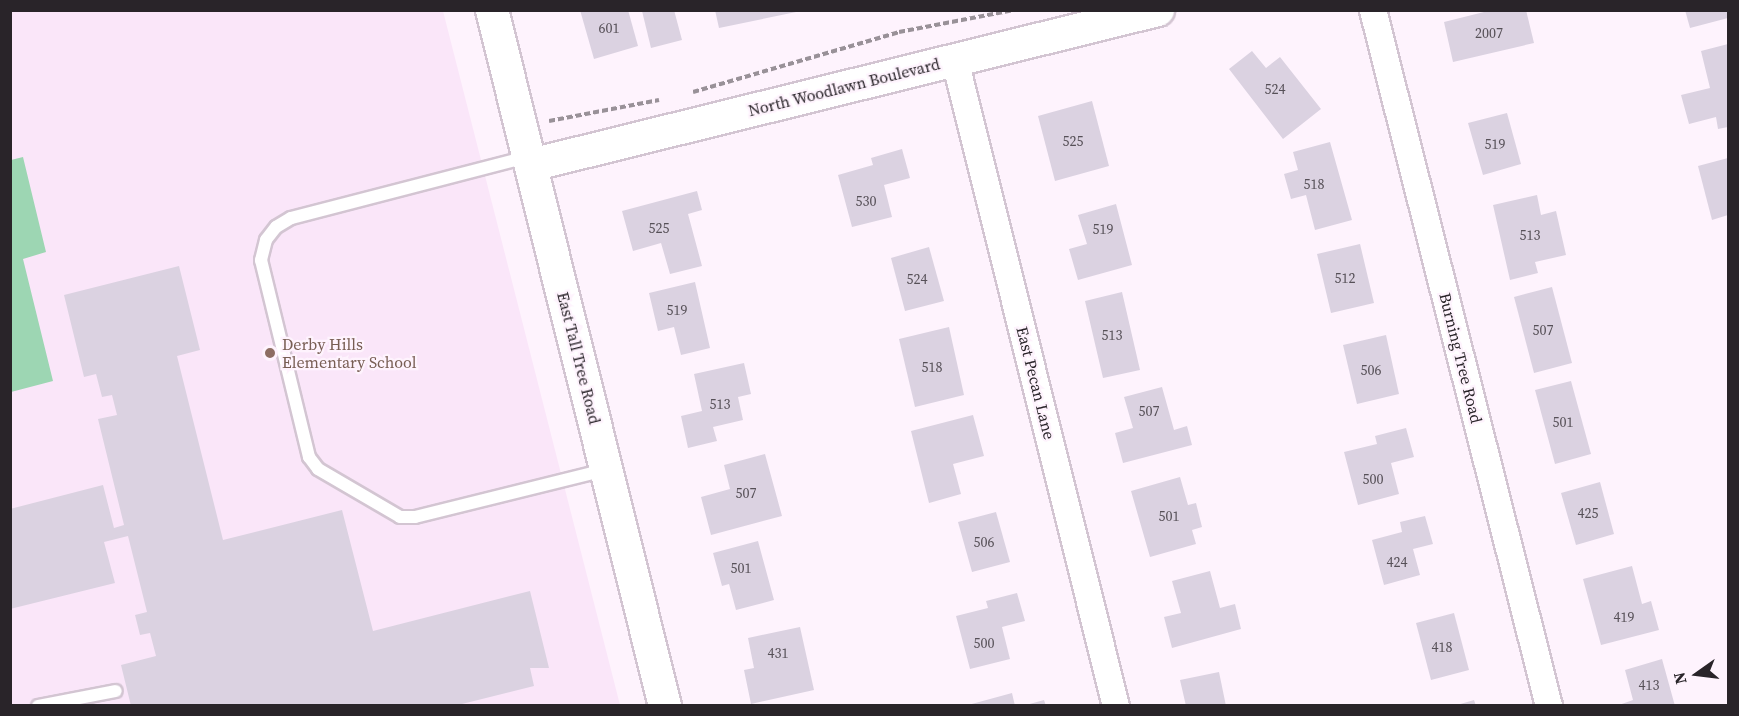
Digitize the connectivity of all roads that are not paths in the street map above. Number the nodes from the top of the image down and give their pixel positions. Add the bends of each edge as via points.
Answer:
1 (492, 10) edge
2 (1158, 10) edge
3 (1373, 10) edge
4 (955, 60) junction
5 (530, 161) junction
6 (607, 470) junction
7 (116, 691) dead end
8 (38, 705) edge
9 (665, 705) edge
10 (1116, 705) edge
11 (1549, 705) edge

1 - 5 street, East Tall Tree Road
2 - 4 street, North Woodlawn Boulevard
3 - 11 street, Burning Tree Road
4 - 5 street, North Woodlawn Boulevard
4 - 10 street, East Pecan Lane
5 - 6 street, East Tall Tree Road
5 - 6 lane via 291,218 276,227 266,240 261,260 309,457 318,469 400,517 415,517
6 - 9 street, East Tall Tree Road
7 - 8 lane

